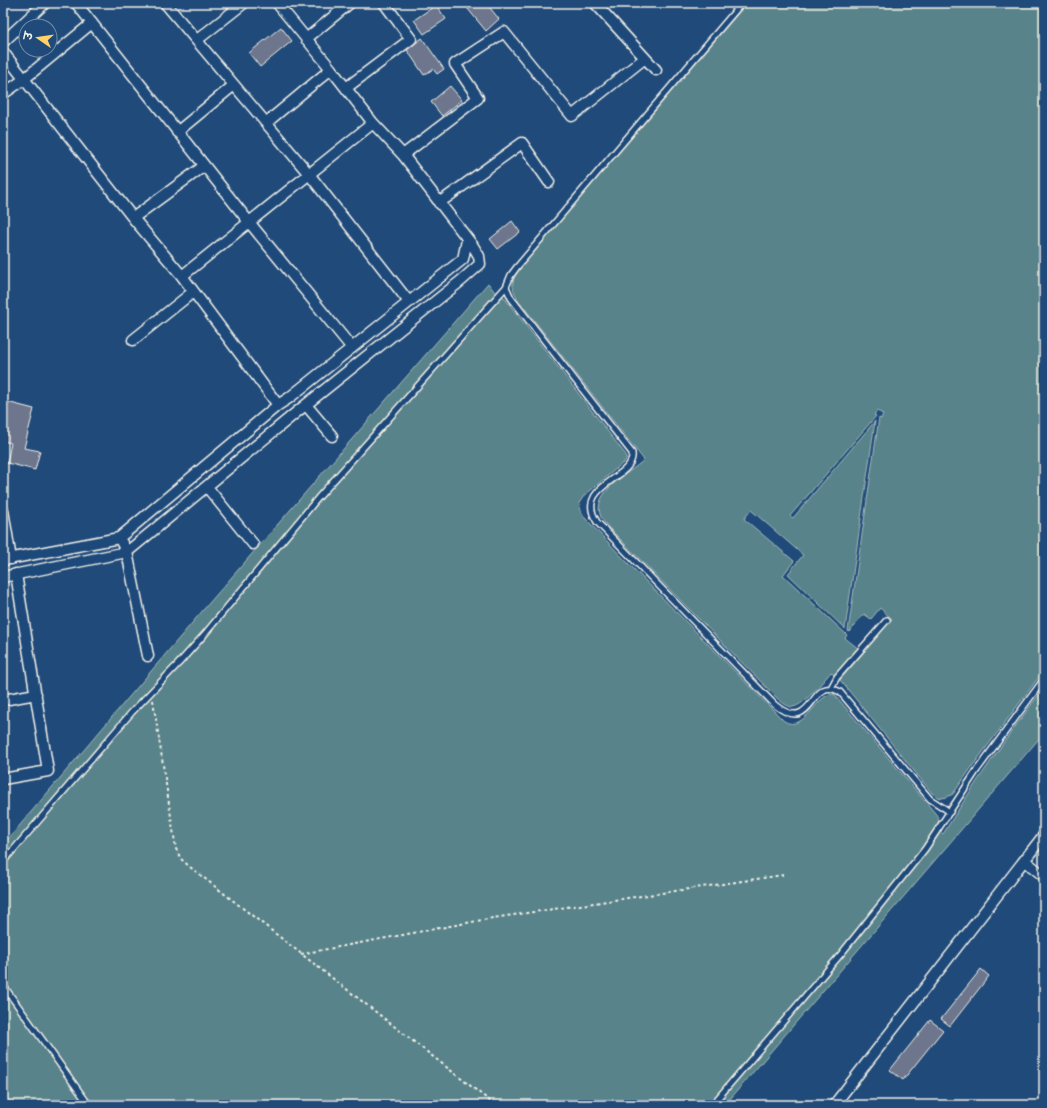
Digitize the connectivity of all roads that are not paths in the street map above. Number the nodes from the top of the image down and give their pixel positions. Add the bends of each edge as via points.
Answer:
1 (45, 3) edge
2 (76, 3) edge
3 (165, 3) edge
4 (244, 3) edge
5 (277, 3) edge
6 (350, 3) edge
7 (384, 3) edge
8 (595, 3) edge
9 (742, 3) edge
10 (92, 23) junction
11 (306, 39) junction
12 (197, 40) junction
13 (3, 42) edge
14 (3, 52) edge
15 (645, 58) junction
16 (331, 69) junction
17 (656, 70) dead end
18 (23, 80) junction
19 (234, 85) junction
20 (346, 88) junction
21 (3, 94) edge
22 (266, 123) junction
23 (373, 123) junction
24 (178, 132) junction
25 (402, 155) junction
26 (204, 166) junction
27 (309, 174) junction
28 (549, 182) dead end
29 (439, 203) junction
30 (133, 218) junction
31 (249, 222) junction
32 (467, 240) junction
33 (182, 276) junction
34 (506, 287) junction
35 (193, 292) junction
36 (409, 302) junction
37 (133, 340) dead end
38 (352, 348) junction
39 (289, 398) junction
40 (278, 405) junction
41 (302, 408) junction
42 (332, 436) dead end
43 (207, 486) junction
44 (3, 510) edge
45 (119, 538) junction
46 (252, 544) dead end
47 (127, 552) junction
48 (7, 560) edge
49 (16, 574) junction
50 (3, 577) edge
51 (887, 620) dead end
52 (148, 656) dead end
53 (1044, 679) edge
54 (831, 688) junction
55 (36, 694) junction
56 (3, 700) edge
57 (3, 778) edge
58 (950, 812) junction
59 (1044, 835) edge
60 (1024, 861) junction
61 (3, 862) edge
62 (1044, 876) edge
63 (3, 985) edge
64 (90, 1105) edge
65 (712, 1105) edge
66 (834, 1105) edge

1 - 13 street
2 - 10 street
3 - 12 street
4 - 12 street
5 - 11 street
6 - 11 street
7 - 20 street via 410,39
8 - 15 street
9 - 34 lane via 517,267
10 - 18 street
10 - 24 street
11 - 16 street
12 - 19 street
14 - 18 street
15 - 17 street
15 - 25 street via 572,116 504,32 455,64 478,98
16 - 20 street
16 - 22 street
18 - 21 street
18 - 30 street
19 - 22 street
19 - 24 street
20 - 23 street
22 - 27 street
23 - 25 street
23 - 27 street
24 - 26 street
25 - 29 street
26 - 30 street
26 - 31 street
27 - 31 street
27 - 36 street
28 - 29 street via 522,143
29 - 32 street
30 - 33 street
31 - 33 street
31 - 38 street
32 - 36 street via 463,260
32 - 41 street via 479,256 480,264
33 - 35 street
34 - 54 lane via 511,298 632,452 633,457 629,466 603,487 593,500 592,514 597,522 782,710 794,715 800,713 823,690
34 - 61 lane via 318,498 204,635 106,742
35 - 37 street
35 - 40 street
36 - 38 street
38 - 39 street
39 - 40 street
39 - 41 street
40 - 45 street
41 - 42 street
41 - 43 street
43 - 46 street
43 - 47 street
44 - 48 street
45 - 47 street
45 - 48 street
47 - 49 street
47 - 52 street
49 - 50 street
49 - 55 street
51 - 54 lane via 837,677
53 - 58 lane via 977,770
54 - 58 lane via 847,699 930,799
55 - 56 street
55 - 57 street via 48,771
58 - 65 lane via 932,840 841,954
59 - 60 street
60 - 62 street
60 - 66 street
63 - 64 lane

